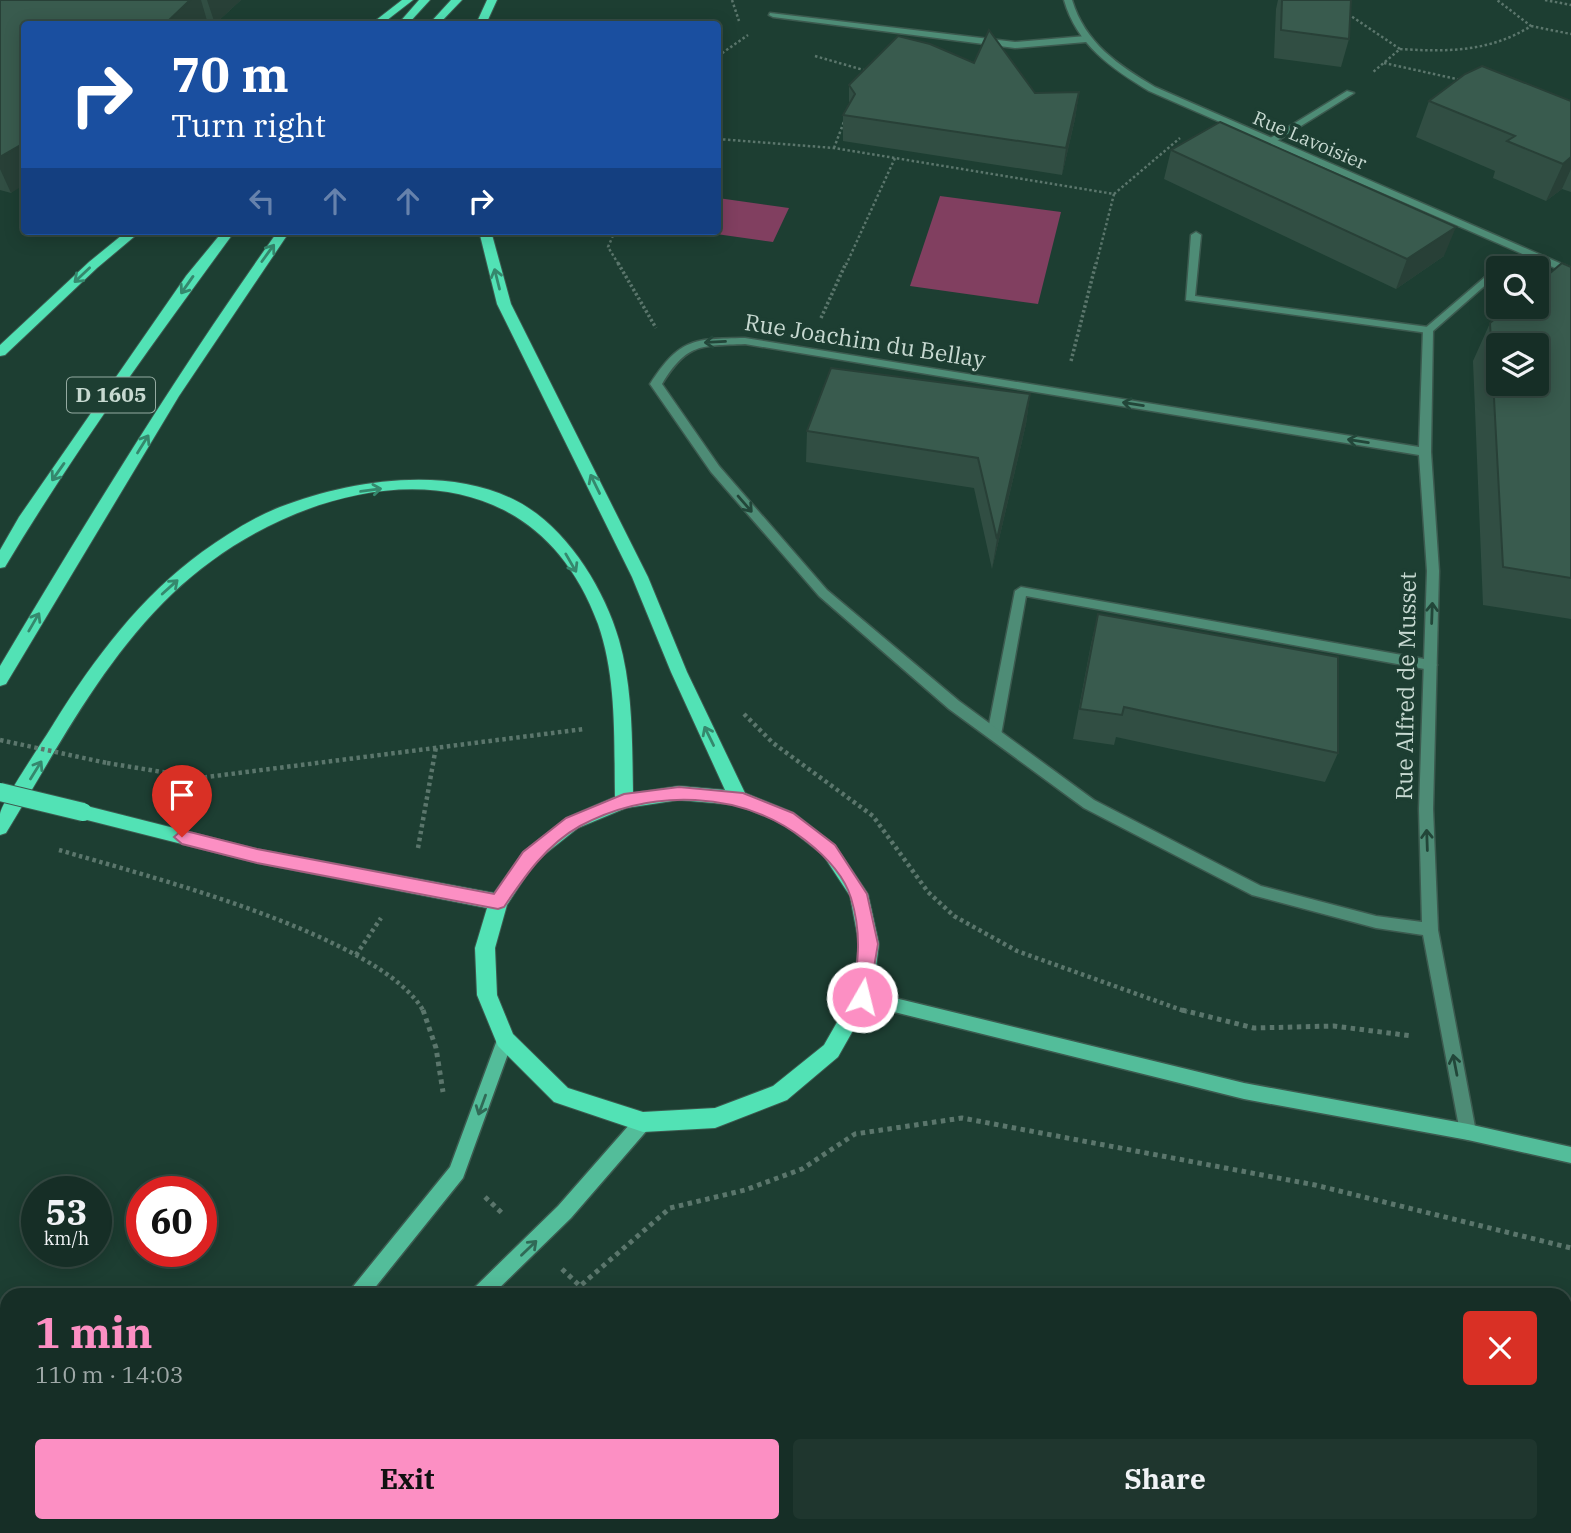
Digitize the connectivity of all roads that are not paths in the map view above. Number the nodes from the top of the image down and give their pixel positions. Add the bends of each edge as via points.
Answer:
1 (408, 0) edge
2 (425, 0) edge
3 (457, 0) edge
4 (492, 0) edge
5 (1068, 0) edge
6 (773, 15) dead end
7 (380, 21) edge
8 (406, 21) edge
9 (437, 21) edge
10 (482, 21) edge
11 (1086, 39) junction
12 (1350, 93) road end
13 (1269, 142) junction
14 (130, 235) edge
15 (226, 235) edge
16 (281, 235) edge
17 (486, 235) edge
18 (1196, 236) dead end
19 (1521, 250) junction
20 (1514, 256) edge
21 (1571, 272) edge
22 (1486, 280) edge
23 (28, 324) junction
24 (1428, 330) junction
25 (0, 341) edge
26 (0, 352) edge
27 (1425, 452) junction
28 (0, 563) edge
29 (1430, 665) junction
30 (0, 680) edge
31 (994, 735) junction
32 (0, 792) edge
33 (738, 798) junction
34 (624, 800) junction
35 (0, 828) edge
36 (498, 902) junction
37 (1430, 930) junction
38 (862, 997) junction
39 (505, 1040) junction
40 (643, 1122) junction
41 (1468, 1132) junction
42 (1571, 1155) edge
43 (364, 1288) edge
44 (487, 1288) edge

1 - 7 main road
2 - 8 main road
3 - 9 main road
4 - 10 main road
5 - 11 street, Rue Lavoisier
6 - 11 street via 1015,45
11 - 13 street, Rue Lavoisier via 1128,75
12 - 13 street
13 - 19 street, Rue Lavoisier
14 -> 23 main road
15 -> 28 main road, D 1605 via 31,510
30 -> 16 main road, D 1605 via 214,330
33 -> 17 main road via 640,577 504,304
18 - 24 street via 1190,298
19 - 20 street
19 - 21 street, Rue Lavoisier
22 - 24 street
23 - 25 main road
23 - 26 main road
24 - 27 street, Rue Alfred de Musset
29 -> 27 street, Rue Alfred de Musset via 1433,571
27 -> 31 street, Rue Joachim du Bellay via 745,341 700,343 673,356 656,384 715,469 823,593
29 - 31 street via 1021,591
37 -> 29 street, Rue Alfred de Musset via 1426,809
31 - 37 street via 1089,804 1257,891 1376,922
32 - 36 main road, bridge via 257,856
33 - 34 main road via 679,793
33 - 38 main road via 788,818 830,850 859,894 869,944
35 -> 34 main road via 107,655 157,598 239,534 284,512 332,495 386,488 440,486 483,494 518,509 560,544 605,624 615,666
34 - 36 main road via 572,822 529,857
36 - 39 main road via 485,960 487,995
41 -> 37 street, Rue Alfred de Musset
38 - 40 main road via 831,1051 780,1093 715,1118
38 - 41 main road via 1244,1091
39 - 40 main road via 561,1095
39 -> 43 main road via 457,1172
44 -> 40 main road via 610,1164
41 - 42 main road

